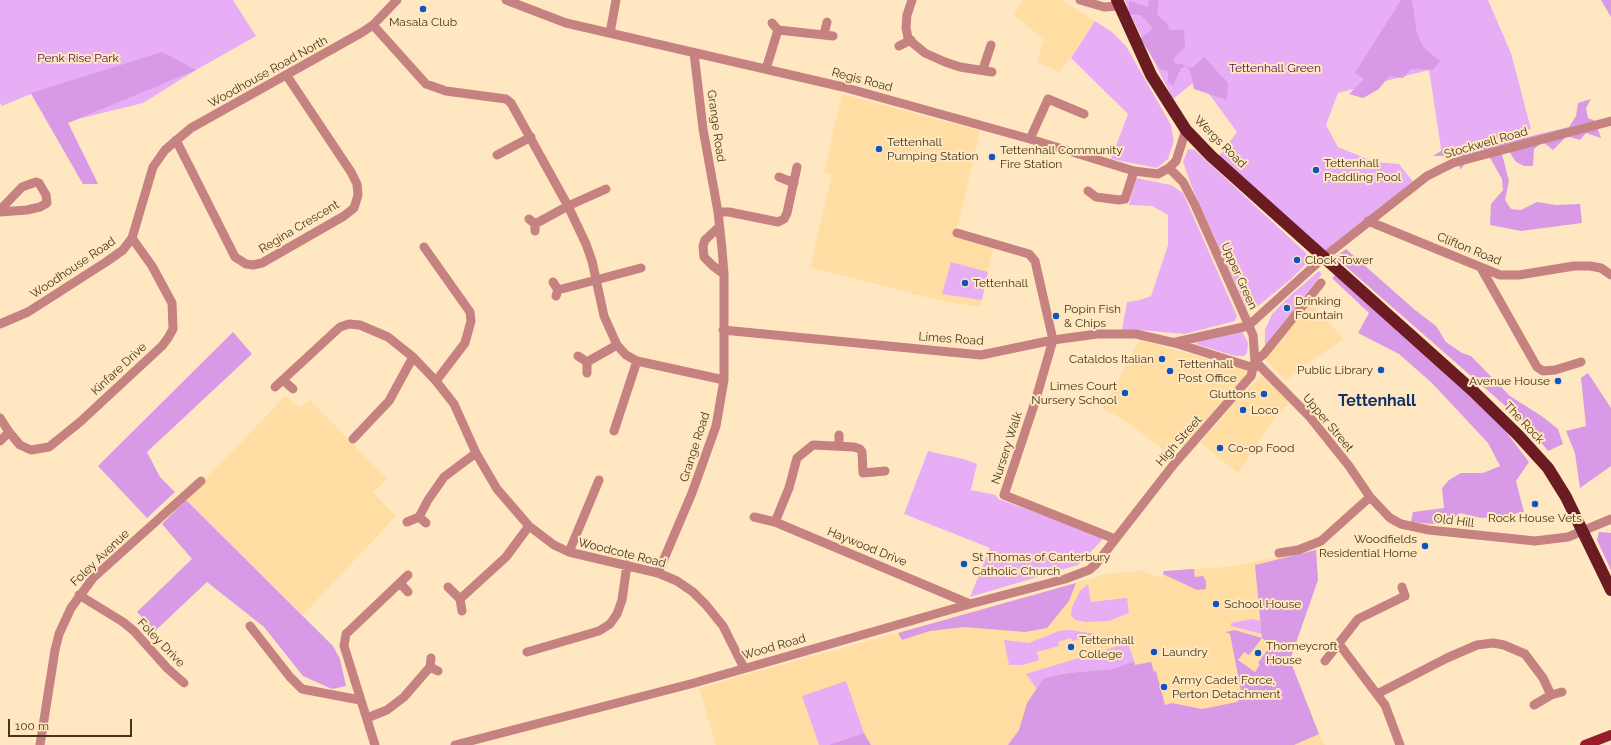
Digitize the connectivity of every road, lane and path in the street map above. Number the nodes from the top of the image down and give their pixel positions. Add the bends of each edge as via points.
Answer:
1 (397, 0) edge
2 (506, 0) edge
3 (616, 0) edge
4 (912, 0) edge
5 (1080, 0) edge
6 (1118, 3) edge
7 (827, 22) dead end
8 (373, 24) junction
9 (610, 33) junction
10 (911, 40) junction
11 (991, 45) dead end
12 (899, 46) dead end
13 (694, 53) junction
14 (766, 69) junction
15 (287, 76) junction
16 (1084, 114) dead end
17 (1611, 121) edge
18 (1186, 130) junction
19 (531, 137) junction
20 (1030, 139) junction
21 (176, 140) junction
22 (498, 155) dead end
23 (153, 167) joint
24 (797, 167) dead end
25 (1169, 168) junction
26 (1134, 171) junction
27 (779, 177) dead end
28 (794, 182) junction
29 (606, 189) dead end
30 (1088, 191) dead end
31 (568, 206) junction
32 (0, 211) edge
33 (718, 212) junction
34 (1368, 221) junction
35 (533, 224) dead end
36 (719, 227) junction
37 (957, 233) dead end
38 (132, 238) junction
39 (425, 254) dead end
40 (1324, 257) junction
41 (641, 268) dead end
42 (1481, 268) junction
43 (724, 274) junction
44 (1611, 275) edge
45 (596, 280) junction
46 (1321, 283) dead end
47 (556, 289) dead end
48 (0, 324) edge
49 (1248, 326) junction
50 (723, 330) junction
51 (1053, 340) junction
52 (1175, 343) junction
53 (617, 345) junction
54 (578, 356) dead end
55 (413, 357) junction
56 (637, 361) junction
57 (587, 362) junction
58 (1581, 362) dead end
59 (1255, 365) junction
60 (587, 373) dead end
61 (283, 380) junction
62 (724, 380) junction
63 (436, 381) junction
64 (275, 387) dead end
65 (293, 389) dead end
66 (0, 418) edge
67 (9, 432) junction
68 (360, 432) junction
69 (614, 432) dead end
70 (839, 435) dead end
71 (353, 439) dead end
72 (367, 439) dead end
73 (0, 440) edge
74 (839, 446) junction
75 (476, 453) junction
76 (1349, 466) joint
77 (886, 471) dead end
78 (599, 480) dead end
79 (201, 481) dead end
80 (1370, 498) junction
81 (754, 517) dead end
82 (1611, 519) edge
83 (407, 522) dead end
84 (775, 522) junction
85 (529, 526) junction
86 (1583, 532) junction
87 (1115, 539) junction
88 (569, 552) junction
89 (1279, 553) dead end
90 (1096, 564) joint
91 (627, 565) junction
92 (658, 573) junction
93 (408, 575) dead end
94 (400, 583) junction
95 (448, 587) dead end
96 (1402, 588) dead end
97 (1611, 590) edge
98 (408, 592) dead end
99 (79, 595) junction
100 (460, 599) junction
101 (970, 604) junction
102 (462, 611) dead end
103 (250, 626) dead end
104 (534, 638) dead end
105 (1339, 644) junction
106 (537, 648) junction
107 (527, 652) dead end
108 (1325, 661) dead end
109 (433, 665) dead end
110 (744, 668) junction
111 (184, 683) dead end
112 (1562, 692) dead end
113 (1377, 694) junction
114 (1551, 695) junction
115 (360, 700) junction
116 (1534, 705) dead end
117 (367, 718) junction
118 (1611, 736) edge
119 (40, 745) edge
120 (375, 745) edge
121 (455, 745) edge
122 (1400, 745) edge
123 (1585, 745) edge

1 - 8 street, Woodhouse Road North
2 - 9 street, Regis Road via 566,24
3 - 9 street
4 - 10 street via 906,15 906,28
5 - 6 street via 1104,7
6 - 18 highway, Wergs Road via 1151,75
7 - 14 street via 828,35 775,27
8 - 15 street, Woodhouse Road North
8 - 19 street via 426,84 446,91 506,99
9 - 13 street, Regis Road
10 - 11 street via 925,53 945,62 960,67 988,70
10 - 12 street
13 - 14 street, Regis Road
13 - 33 street, Grange Road via 703,129
14 - 20 street, Regis Road via 843,87
15 - 21 street, Woodhouse Road North via 191,128
15 - 21 street, Regina Crescent via 351,172 357,184 358,195 354,208 344,216 262,264 246,264 235,257
16 - 20 street via 1048,99
17 - 34 street, Stockwell Road via 1453,163 1428,176
18 - 25 street via 1176,161
18 - 40 highway, Wergs Road via 1211,156
19 - 22 street
19 - 31 street
20 - 26 street, Regis Road
21 - 23 street, Woodhouse Road North
23 - 38 street, Woodhouse Road
24 - 28 street
25 - 26 street, Regis Road via 1158,174
25 - 49 street, Upper Green via 1183,182 1195,205
26 - 30 street via 1125,198 1119,200 1096,196
27 - 28 street
28 - 33 street via 787,213 784,219 778,222
29 - 31 street
31 - 35 street
31 - 45 street via 586,244
32 - 32 street via 40,207 47,203 46,195 36,182 22,187
33 - 36 street, Grange Road
34 - 40 street, Stockwell Road
34 - 42 street, Clifton Road
36 - 43 street, Grange Road
36 - 43 street via 703,246 704,257
37 - 51 street via 1029,254 1035,261
38 - 48 street, Woodhouse Road via 123,250 100,266 28,312
38 - 67 street, Kinfare Drive via 152,266 172,303 173,329 168,338 80,422 49,447 31,450 20,445
39 - 63 street via 470,312 471,321 465,343
40 - 49 street, Upper Green
40 - 86 highway, The Rock via 1518,435 1548,468
41 - 45 street
42 - 44 street, Clifton Road via 1500,275 1519,276 1574,266 1590,266 1601,268
42 - 58 street via 1537,367 1543,371 1555,370
43 - 50 street, Grange Road
45 - 47 street
45 - 53 street via 604,316
46 - 59 street
49 - 52 street, Limes Road
49 - 59 street via 1255,342
50 - 51 street, Limes Road via 981,355
50 - 62 street, Grange Road
51 - 52 street, Limes Road via 1097,334 1136,334
51 - 87 street, Nursery Walk via 1004,495
52 - 59 street, Limes Road
53 - 56 street via 626,355
53 - 57 street
54 - 57 street
55 - 61 street, Woodcote Road via 388,337 360,325 349,324 340,327 324,340
55 - 63 street, Woodcote Road
55 - 68 street via 389,401
56 - 62 street
56 - 69 street
57 - 60 street
59 - 76 street, Upper Street via 1309,416
59 - 87 street, High Street via 1251,376 1163,478
61 - 64 street, Woodcote Road
61 - 65 street
62 - 92 street, Grange Road via 716,426 692,493
63 - 75 street, Woodcote Road via 454,404
66 - 67 street, Kinfare Drive
67 - 73 street
68 - 71 street
68 - 72 street
70 - 74 street
74 - 77 street via 860,449 863,473
74 - 84 street via 813,445 797,458 790,488
75 - 83 street via 444,477 428,500 423,520
75 - 85 street, Woodcote Road via 497,489
76 - 80 street, Old Hill
78 - 88 street, Woodcote Road
79 - 99 street, Foley Avenue via 93,578
80 - 86 street, Old Hill via 1390,518 1401,524 1429,530 1535,541
80 - 89 street via 1321,541 1298,550
81 - 84 street, Haywood Drive
82 - 86 street, Old Hill
84 - 101 street, Haywood Drive
85 - 88 street, Woodcote Road via 554,545
85 - 100 street via 506,557
86 - 97 highway, The Rock
87 - 90 street, High Street
88 - 91 street, Woodcote Road
90 - 101 street, Wood Road via 1089,570 1065,579
91 - 92 street, Woodcote Road
91 - 106 street via 622,600 610,624 599,631
92 - 110 street, Woodcote Road via 693,592 706,605 723,626
93 - 94 street
94 - 98 street
94 - 115 street via 346,634 344,646
95 - 100 street
96 - 105 street via 1405,596 1358,619
99 - 111 street, Foley Drive via 134,631
99 - 119 street, Foley Avenue via 61,629 54,650
100 - 102 street
101 - 110 street, Wood Road
103 - 115 street via 290,677 302,688
104 - 106 street
105 - 108 street
105 - 113 street
106 - 107 street
109 - 117 street via 404,696 386,710
110 - 121 street, Wood Road
112 - 114 street
113 - 114 street via 1447,658 1477,645 1493,643 1525,654 1540,673
113 - 122 street via 1385,705
114 - 116 street
115 - 117 street
117 - 120 street
118 - 123 main road

